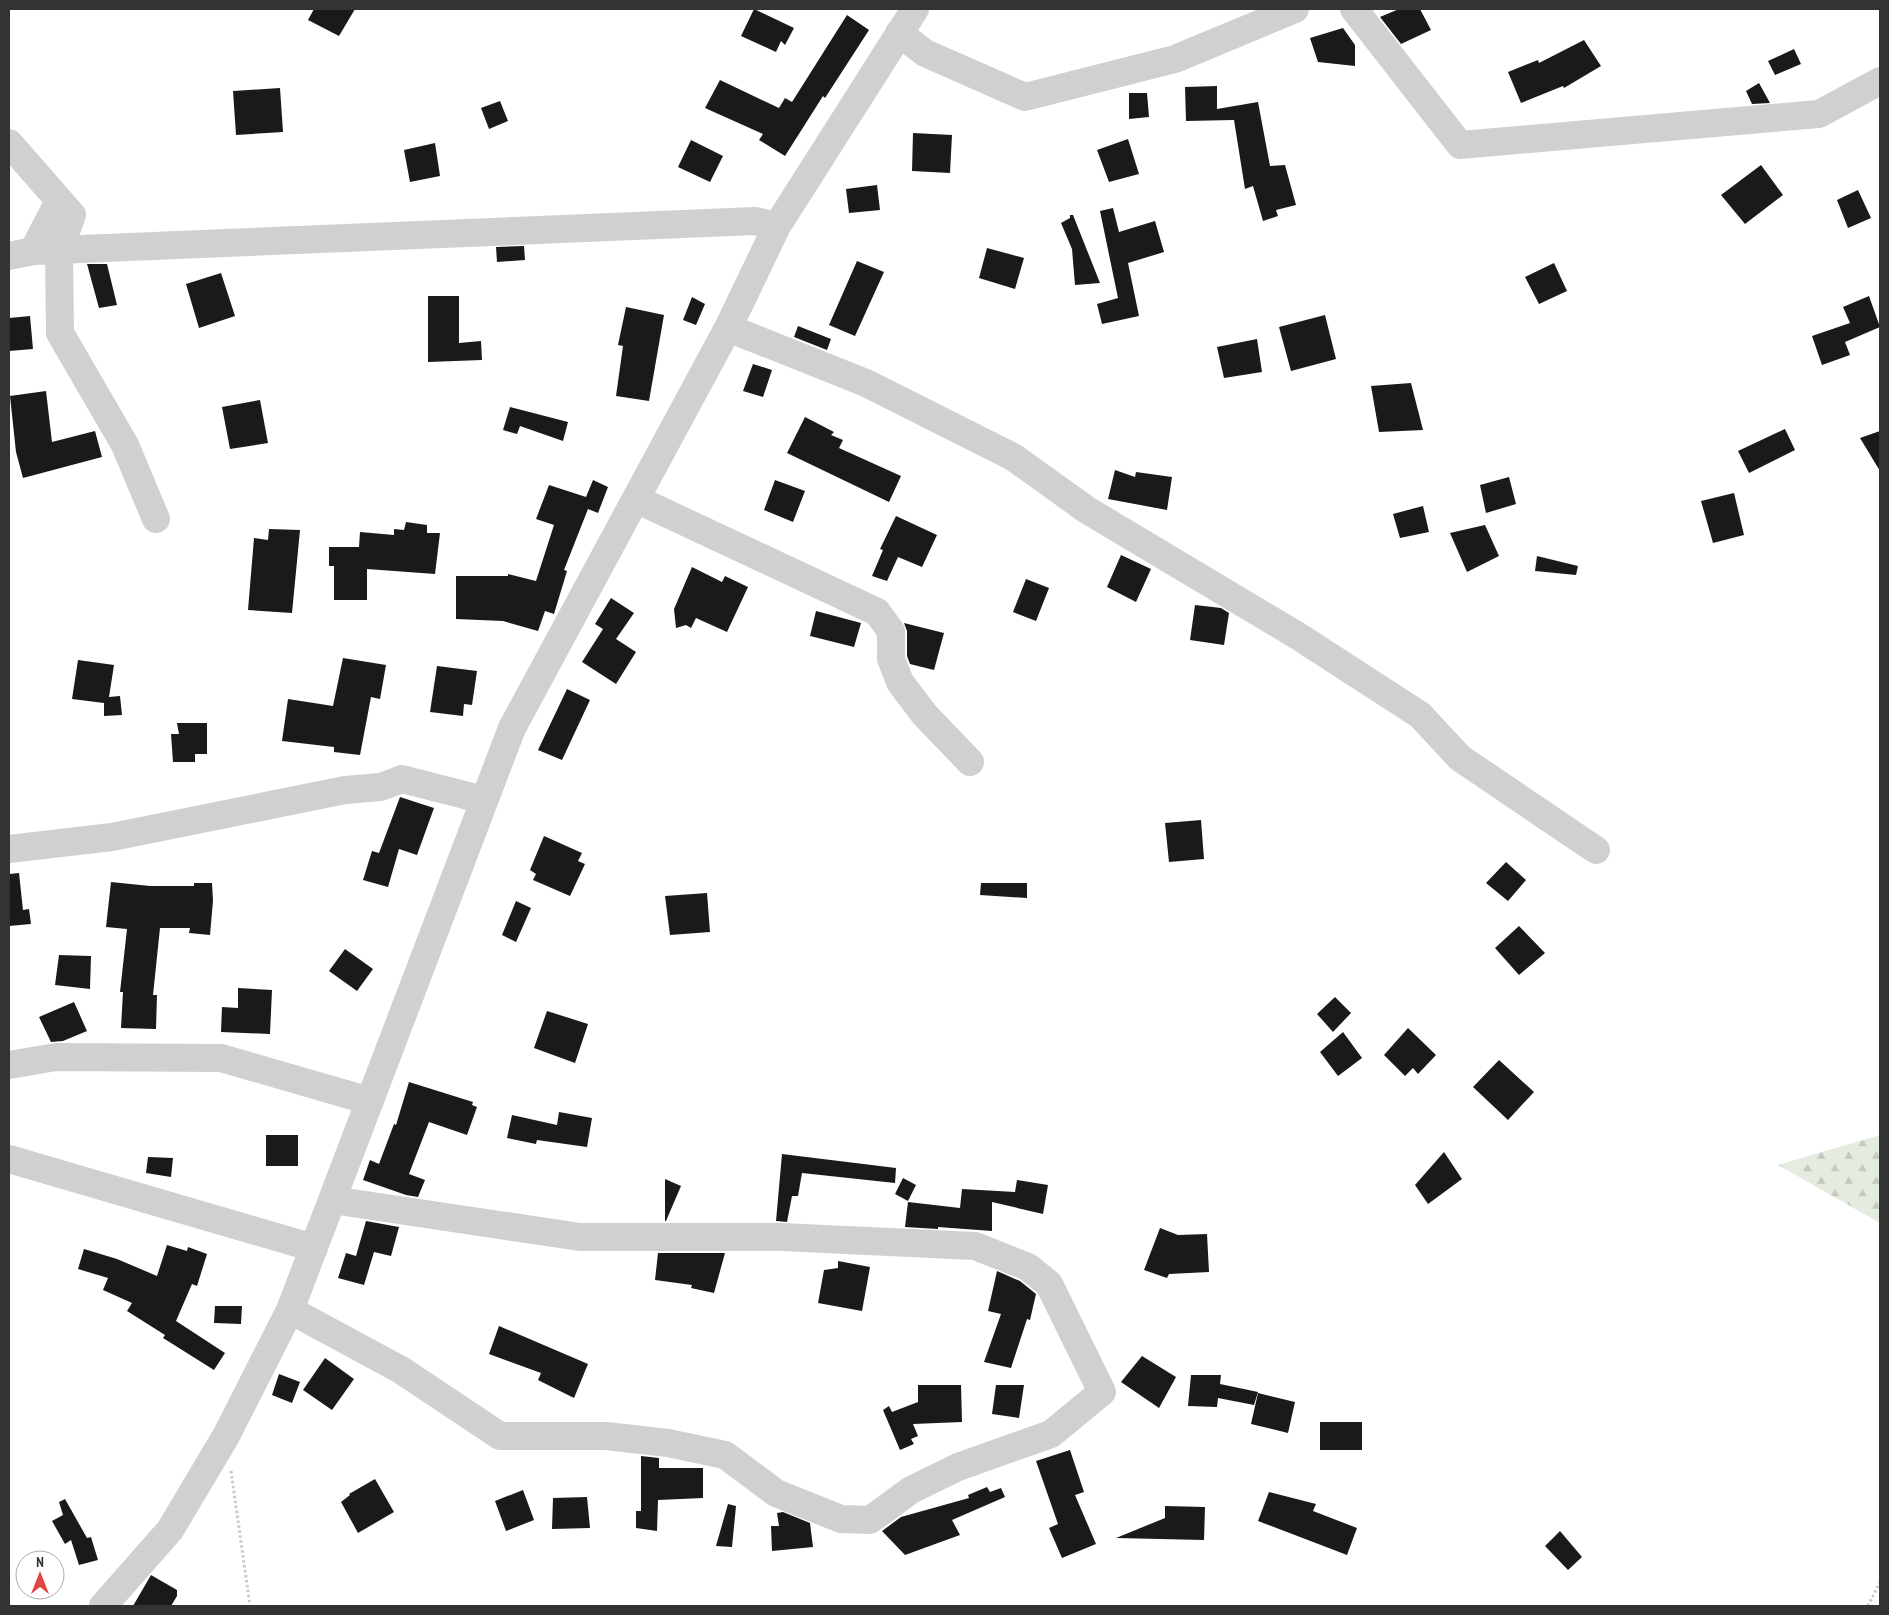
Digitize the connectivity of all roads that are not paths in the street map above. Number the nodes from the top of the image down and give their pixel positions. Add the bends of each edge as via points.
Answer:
1 (915, 9) edge
2 (1295, 9) edge
3 (1354, 9) edge
4 (899, 34) junction
5 (1880, 81) edge
6 (9, 143) edge
7 (777, 226) junction
8 (33, 253) edge
9 (728, 328) junction
10 (636, 498) junction
11 (156, 519) dead end
12 (970, 762) dead end
13 (484, 800) junction
14 (9, 849) edge
15 (1596, 850) dead end
16 (19, 1064) edge
17 (9, 1084) edge
18 (370, 1100) junction
19 (9, 1158) edge
20 (332, 1200) junction
21 (314, 1248) junction
22 (290, 1310) junction
23 (103, 1606) edge

1 - 4 street
2 - 4 street via 1175,59 1024,97 924,53
3 - 5 street via 1460,145 1819,114
4 - 7 street
6 - 8 street via 72,215
7 - 8 street via 755,221
7 - 9 street
8 - 11 street via 60,333 126,445
9 - 10 street
9 - 15 street via 866,383 1013,457 1086,510 1298,636 1420,715 1460,758
10 - 12 street via 877,612 892,631 892,659 900,682 924,714
10 - 13 street via 512,728
13 - 14 street via 402,779 381,787 346,790 112,837
13 - 18 street
16 - 17 street
16 - 18 street via 56,1057 222,1058
18 - 20 street
19 - 21 street
20 - 21 street
20 - 22 street via 580,1237 782,1237 975,1246 1028,1267 1049,1284 1102,1392 1051,1434 958,1467 911,1490 870,1520 841,1519 776,1493 725,1455 668,1443 606,1436 500,1436 401,1370
21 - 22 street
22 - 23 street via 226,1436 170,1530

